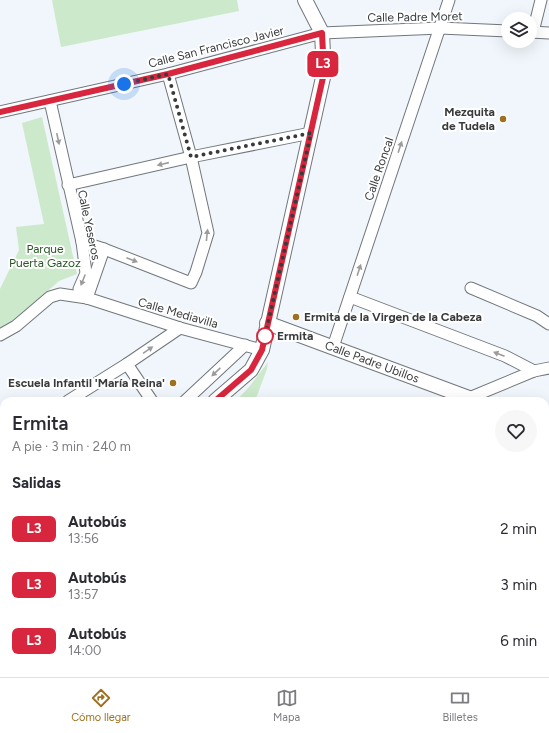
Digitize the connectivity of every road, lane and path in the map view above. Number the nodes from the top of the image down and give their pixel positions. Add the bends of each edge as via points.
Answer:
1 (305, 0) edge
2 (449, 0) edge
3 (541, 0) edge
4 (537, 13) edge
5 (440, 28) junction
6 (501, 31) edge
7 (537, 32) edge
8 (322, 33) junction
9 (549, 33) edge
10 (168, 74) junction
11 (50, 101) junction
12 (0, 112) edge
13 (311, 133) junction
14 (191, 157) junction
15 (68, 185) junction
16 (82, 242) junction
17 (104, 249) junction
18 (470, 288) dead end
19 (350, 297) junction
20 (87, 298) junction
21 (267, 323) junction
22 (549, 324) edge
23 (180, 328) junction
24 (0, 335) edge
25 (245, 345) junction
26 (333, 347) junction
27 (262, 350) junction
28 (127, 364) junction
29 (549, 368) edge
30 (534, 371) junction
31 (448, 396) edge
32 (74, 397) edge
33 (149, 397) edge
34 (189, 397) edge
35 (220, 397) edge
36 (477, 397) edge

1 - 8 street
2 - 5 street, Calle Roncal
3 - 4 street
5 - 6 street, Calle Padre Moret
5 - 8 street, Calle Padre Moret
19 -> 5 street, Calle Roncal
7 - 9 street
8 - 10 street, Calle San Francisco Javier
8 - 13 street via 324,73
10 - 11 street, Calle San Francisco Javier
10 - 14 street
11 - 12 street, Calle San Francisco Javier
11 -> 15 street, Calle Yeseros
13 - 14 street
13 - 21 street
14 -> 15 street
17 -> 14 street via 191,283 208,234
15 - 16 street, Calle Yeseros
16 - 17 street
16 -> 20 street, Calle Yeseros via 86,273 79,289
17 - 20 street
18 - 22 street via 537,316
19 - 26 street, Calle Roncal
30 -> 19 street via 505,356
20 - 23 street, Calle Mediavilla
20 - 24 street via 60,294 50,297 16,326
21 - 26 street, Calle Padre Ubillos
21 - 27 street
23 - 25 street, Calle Mediavilla
28 -> 23 street
25 - 27 street, Calle Mediavilla
25 -> 34 street
26 - 31 street, Calle Padre Ubillos
27 - 35 street via 251,370
28 - 32 street
28 - 33 street
29 - 30 street
30 - 36 street

